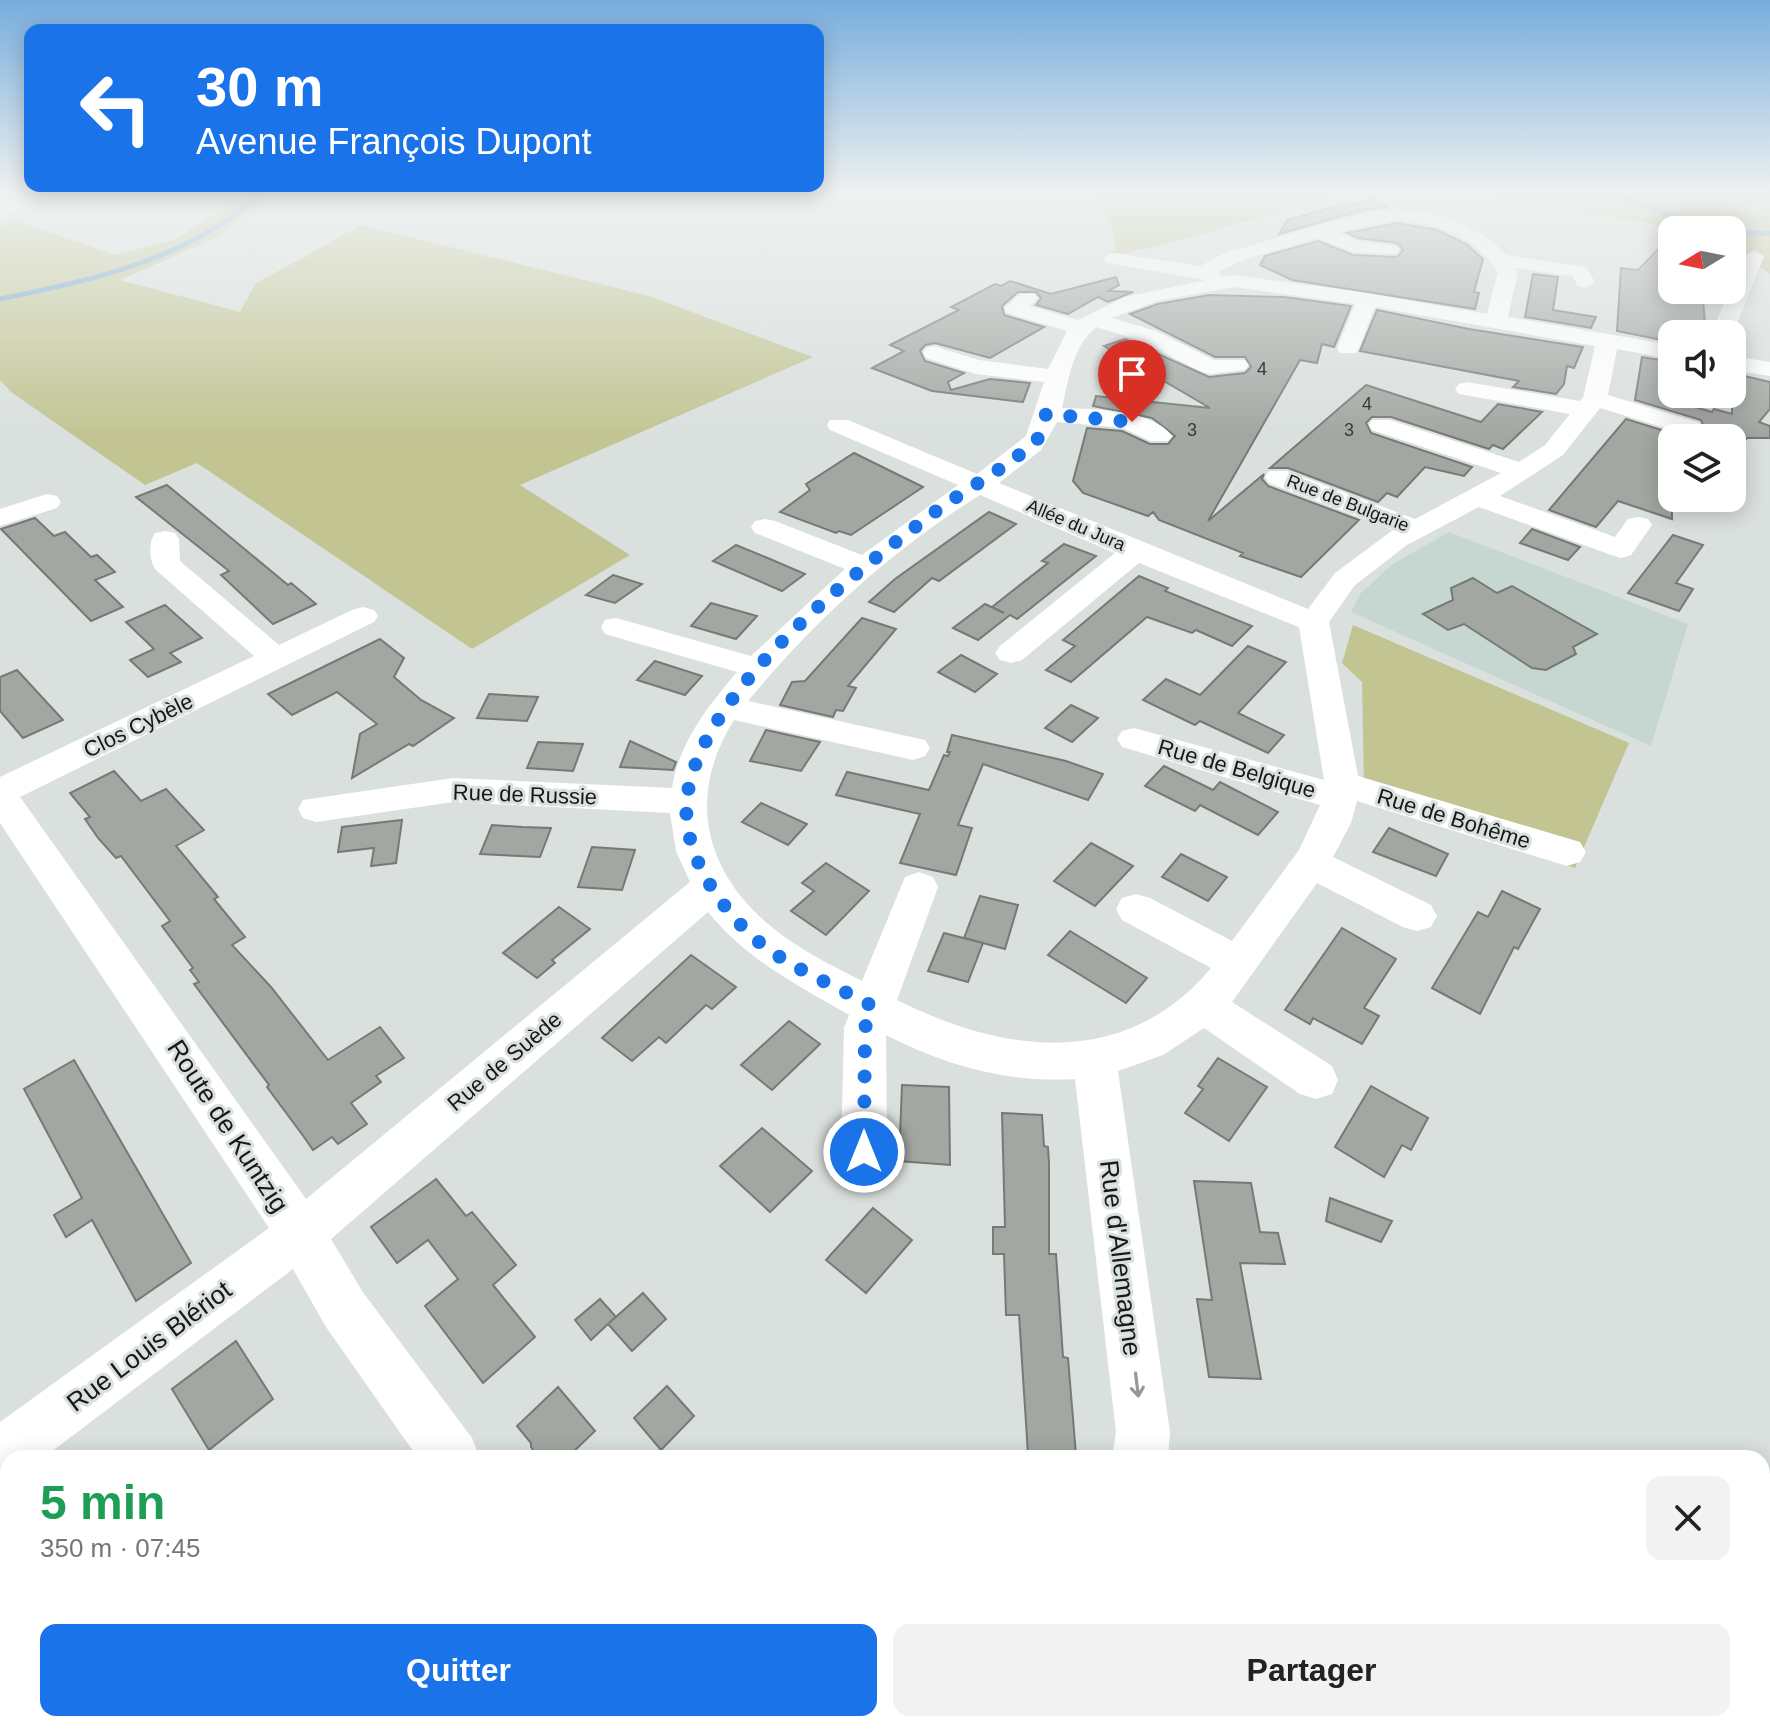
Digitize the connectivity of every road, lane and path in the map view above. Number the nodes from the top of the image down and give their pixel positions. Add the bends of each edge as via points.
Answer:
1 (1211, 275) edge
2 (1507, 275) edge
3 (1581, 275) edge
4 (1746, 275) edge
5 (1234, 281) junction
6 (1585, 282) dead end
7 (1027, 298) dead end
8 (1367, 299) junction
9 (1728, 320) edge
10 (1496, 322) junction
11 (1087, 324) junction
12 (1607, 341) junction
13 (1348, 348) dead end
14 (1658, 350) edge
15 (934, 353) dead end
16 (1237, 365) dead end
17 (1746, 365) edge
18 (1770, 369) edge
19 (1057, 377) junction
20 (1467, 389) dead end
21 (1592, 405) junction
22 (1046, 414) junction
23 (1674, 424) edge
24 (839, 425) dead end
25 (1381, 425) dead end
26 (1159, 436) dead end
27 (1521, 471) junction
28 (1278, 477) dead end
29 (978, 484) junction
30 (1479, 498) junction
31 (47, 502) dead end
32 (0, 518) edge
33 (1638, 525) dead end
34 (765, 527) dead end
35 (1417, 529) junction
36 (165, 539) dead end
37 (1135, 551) junction
38 (865, 567) junction
39 (363, 616) dead end
40 (1314, 622) junction
41 (616, 627) dead end
42 (1011, 653) dead end
43 (276, 659) junction
44 (758, 668) junction
45 (728, 708) junction
46 (1134, 739) dead end
47 (913, 748) dead end
48 (1341, 791) junction
49 (0, 794) edge
50 (686, 801) junction
51 (316, 809) dead end
52 (1567, 852) dead end
53 (1310, 862) junction
54 (711, 887) junction
55 (919, 887) dead end
56 (1136, 909) dead end
57 (1417, 916) dead end
58 (1238, 963) junction
59 (1203, 1005) junction
60 (872, 1006) junction
61 (1093, 1058) junction
62 (1316, 1080) dead end
63 (864, 1152) dead end
64 (298, 1236) junction
65 (8, 1450) edge
66 (446, 1450) edge
67 (1140, 1450) edge

1 - 5 street
2 - 10 street
3 - 6 street
4 - 9 street
5 - 8 street
5 - 11 street via 1144,300
7 - 11 street via 1015,308
8 - 10 street
8 - 13 street
10 - 12 street
11 - 16 street via 1148,336 1210,367
11 - 19 street via 1067,348
12 - 14 street
12 - 21 street
15 - 19 street via 976,367
17 - 18 street
19 - 22 street
20 - 21 street
21 - 23 street
21 - 27 street via 1554,450
22 - 26 street via 1132,422 1153,428
22 - 29 street via 1035,443
24 - 29 street, Allée du Jura
25 - 27 street
27 - 30 street
28 - 35 street, Rue de Bulgarie
29 - 37 street, Allée du Jura
29 - 38 street
30 - 33 street via 1621,549
30 - 35 street
31 - 32 street
34 - 38 street
35 - 40 street via 1345,579
36 - 43 street via 166,564
37 - 40 street, Allée du Jura
37 - 42 street
38 - 44 street
39 - 43 street, Clos Cybèle
40 - 48 street
41 - 44 street
43 - 49 street, Clos Cybèle
44 - 45 street
45 - 47 street
45 - 50 street via 706,738
46 - 48 street, Rue de Belgique
48 - 52 street, Rue de Bohême
48 - 53 street
49 - 64 street, Route de Kuntzig via 276,1194
50 - 51 street, Rue de Russie via 453,790
50 - 54 street via 688,835
53 - 57 street
53 - 58 street
54 - 60 street via 754,938
54 - 64 street, Rue de Suède
55 - 60 street
56 - 58 street
58 - 59 street
59 - 61 street via 1146,1044
59 - 62 street
60 - 61 street via 946,1043 991,1056 1047,1062
60 - 63 street via 865,1028
61 -> 67 street, Rue d'Allemagne via 1141,1416
64 - 65 street, Rue Louis Blériot
64 - 66 street, Route de Kuntzig

